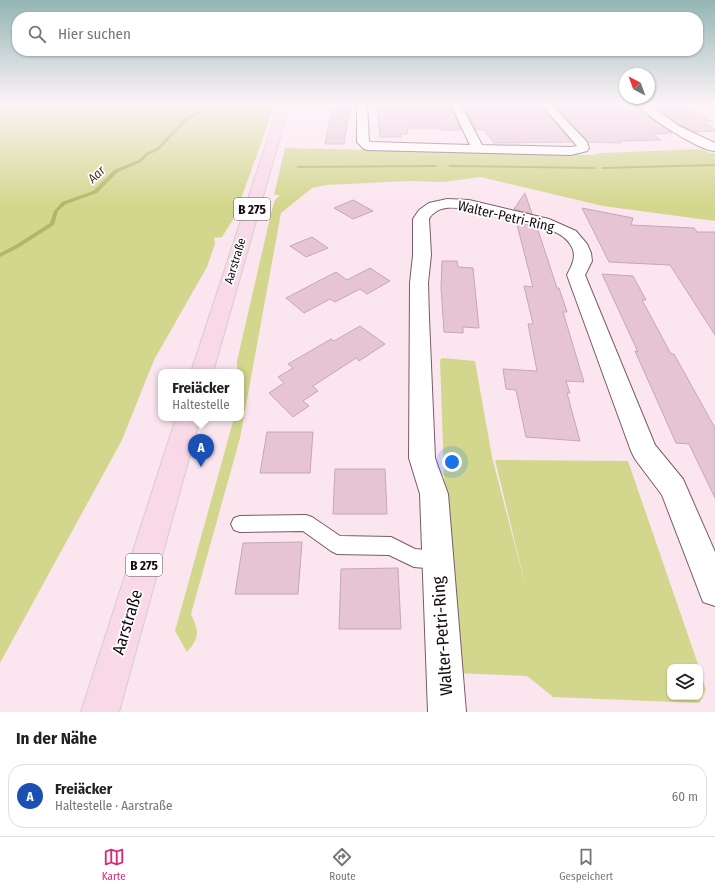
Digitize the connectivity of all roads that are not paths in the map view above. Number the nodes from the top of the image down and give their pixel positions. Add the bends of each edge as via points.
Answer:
1 (274, 138) edge
2 (363, 138) edge
3 (473, 138) edge
4 (578, 138) edge
5 (695, 138) edge
6 (713, 147) edge
7 (478, 149) junction
8 (203, 369) edge
9 (187, 421) edge
10 (240, 524) dead end
11 (437, 560) junction
12 (715, 590) edge
13 (100, 712) edge
14 (447, 712) edge

1 - 8 main road, Aarstraße / B 275
2 - 7 street via 366,145
3 - 7 street
4 - 7 street via 584,147 580,150
5 - 6 street
9 - 13 main road, Aarstraße / B 275
10 - 11 lane, Walter-Petri-Ring via 306,523 337,545 391,546 414,558
11 - 12 street, Walter-Petri-Ring via 434,494 422,458 419,318 421,219 424,213 434,206 457,203 543,222 564,231 579,244 583,261 576,275 638,437 644,451 673,488
11 - 14 street, Walter-Petri-Ring

